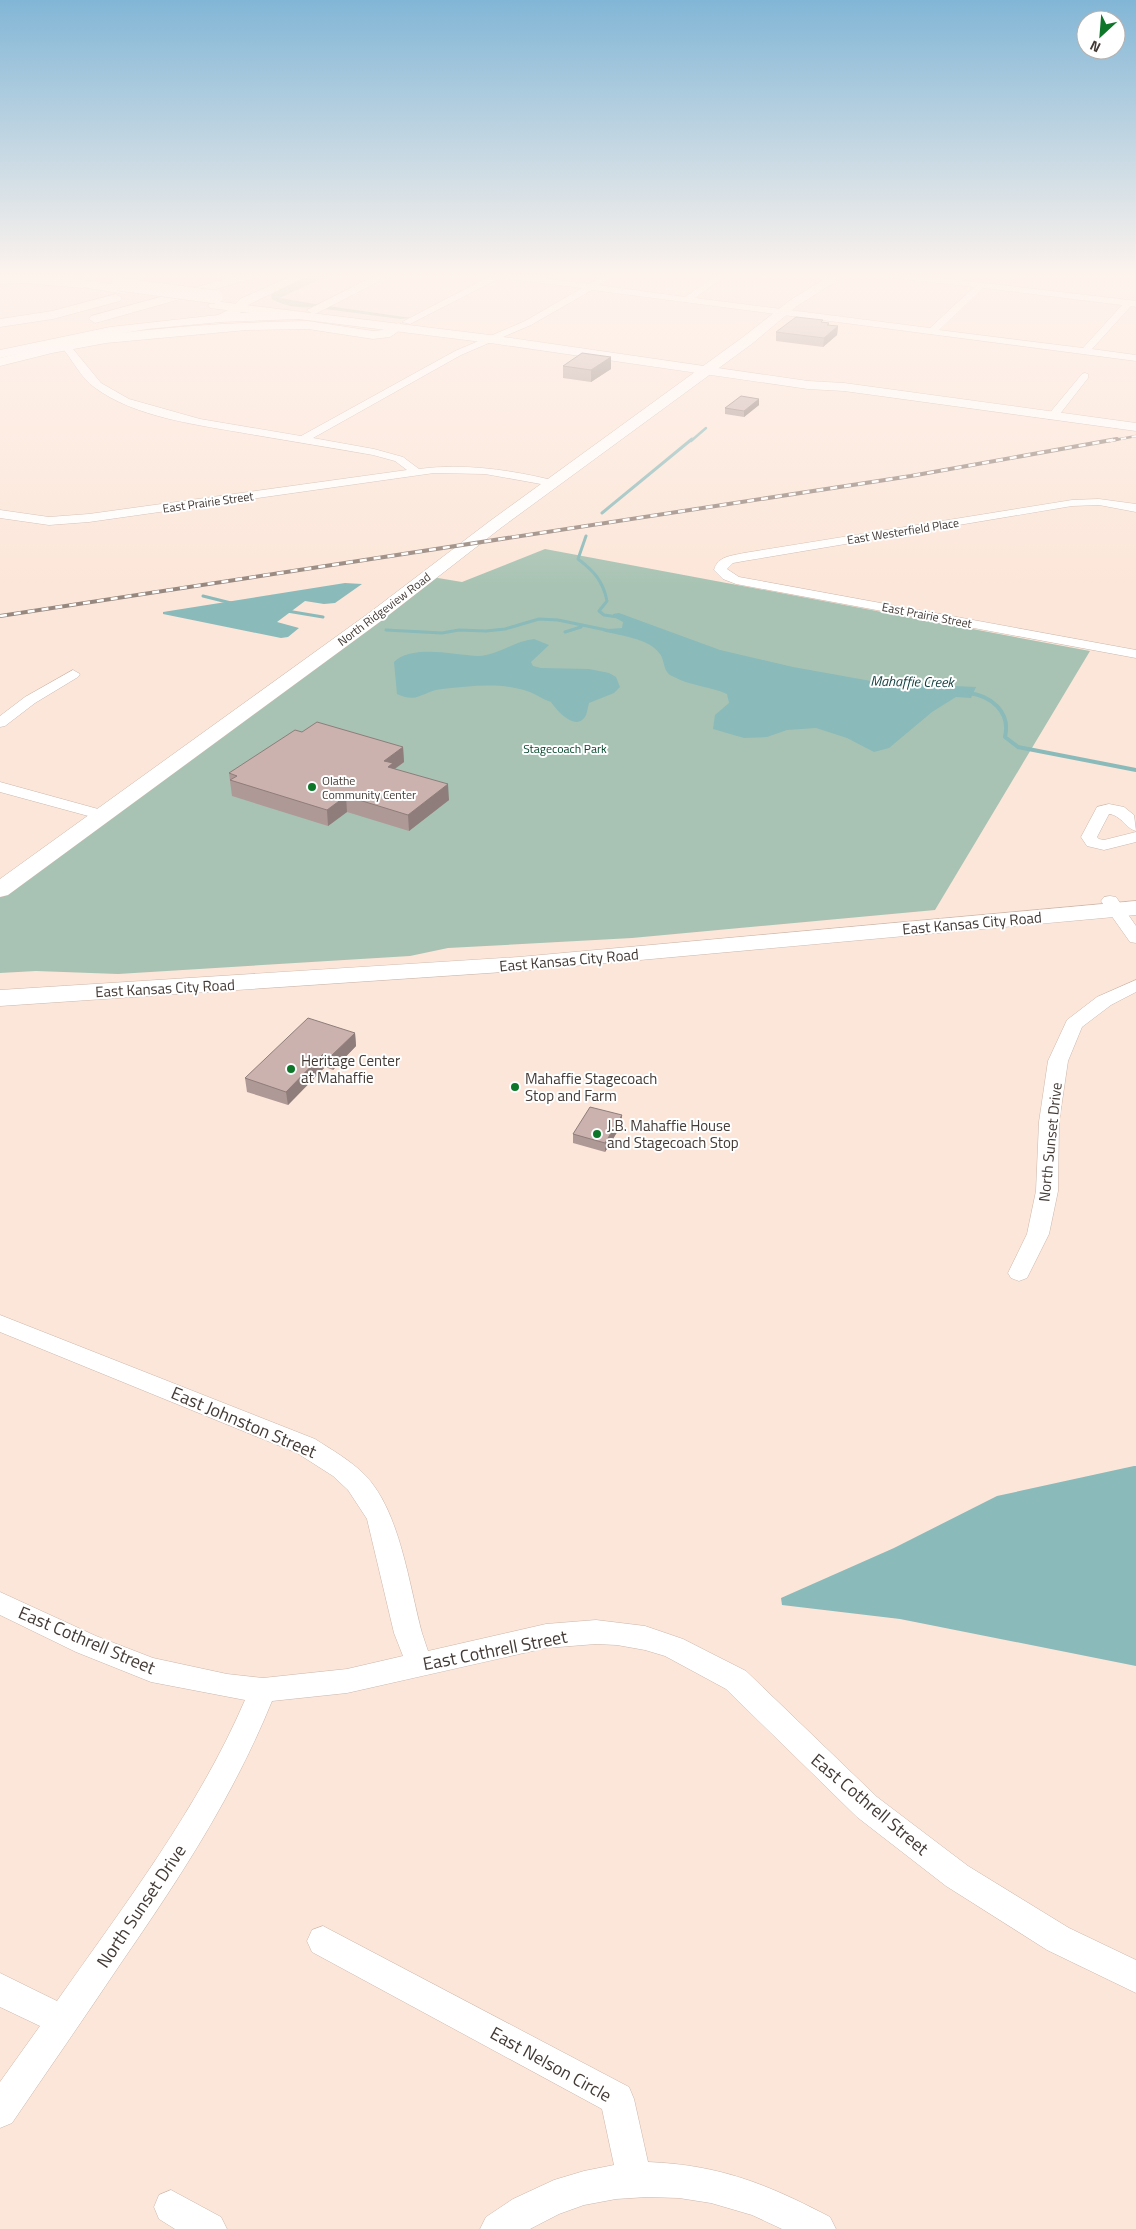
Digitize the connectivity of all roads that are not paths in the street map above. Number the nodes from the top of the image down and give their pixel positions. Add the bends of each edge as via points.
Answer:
1 (90, 378) edge
2 (414, 378) edge
3 (687, 378) edge
4 (767, 378) edge
5 (1083, 378) edge
6 (1052, 417) junction
7 (1094, 422) junction
8 (1136, 427) edge
9 (1136, 431) edge
10 (304, 440) junction
11 (416, 472) junction
12 (546, 482) junction
13 (1136, 508) edge
14 (0, 514) edge
15 (720, 570) joint
16 (1136, 654) edge
17 (73, 674) dead end
18 (0, 723) edge
19 (0, 787) edge
20 (81, 809) junction
21 (103, 815) junction
22 (1136, 826) edge
23 (1136, 837) edge
24 (24, 850) dead end
25 (0, 890) edge
26 (1124, 904) edge
27 (1136, 938) edge
28 (0, 979) edge
29 (1136, 985) edge
30 (0, 998) edge
31 (1019, 1273) dead end
32 (0, 1323) edge
33 (0, 1603) edge
34 (420, 1665) junction
35 (263, 1690) junction
36 (323, 1941) dead end
37 (1136, 1977) edge
38 (0, 1989) edge
39 (64, 2019) junction
40 (0, 2111) edge
41 (634, 2179) junction
42 (171, 2207) dead end
43 (209, 2229) edge
44 (498, 2229) edge
45 (818, 2229) edge

1 - 10 street via 125,401 175,417
2 - 10 street
3 - 12 main road, North Ridgeview Road
4 - 6 main road
5 - 6 street
6 - 7 main road
7 - 8 main road
7 - 9 main road
10 - 11 street via 384,454 398,459
11 - 12 street, East Prairie Street via 478,471
11 - 14 street, East Prairie Street via 88,518 49,521
12 - 20 main road, North Ridgeview Road via 420,563 339,626
12 - 21 main road, North Ridgeview Road via 375,617
13 - 15 street, East Westerfield Place via 1072,503 744,557 729,560 722,564
15 - 16 street, East Prairie Street via 736,580
17 - 18 street
19 - 20 street
20 - 21 street
20 - 24 main road, North Ridgeview Road
21 - 25 main road, North Ridgeview Road
22 - 23 street via 1121,810 1111,808 1104,810 1089,837 1093,843 1104,845
26 - 27 street
26 - 28 main road, East Kansas City Road via 453,956 109,978
26 - 30 main road, East Kansas City Road via 519,964
29 - 31 street, North Sunset Drive via 1104,1002 1074,1024 1058,1061 1049,1122 1046,1191 1038,1234
32 - 34 street, East Johnston Street via 306,1446 342,1469 370,1500 380,1518 408,1632
33 - 35 street, East Cothrell Street via 86,1644 151,1670
34 - 35 street, East Cothrell Street via 347,1681
34 - 37 street, East Cothrell Street via 546,1636 596,1632 645,1638 673,1647 736,1680 867,1806 957,1876 1058,1939
35 - 39 street, North Sunset Drive via 240,1745 209,1803 159,1882
36 - 41 street, East Nelson Circle via 617,2099
38 - 39 street
39 - 40 street, North Sunset Drive
41 - 44 street via 567,2193 536,2206
41 - 45 street via 677,2180 733,2191
42 - 43 street

